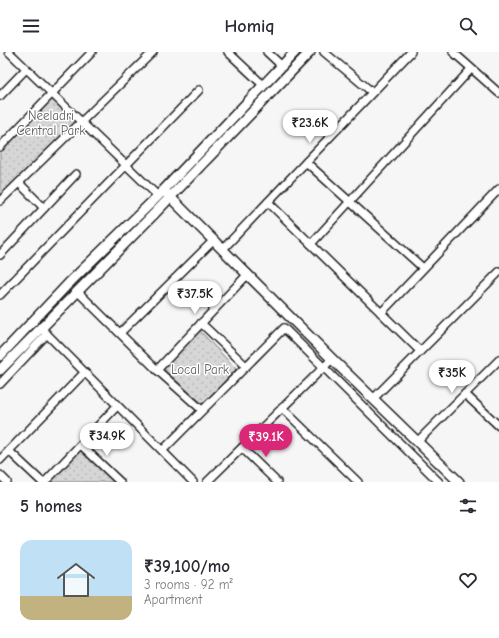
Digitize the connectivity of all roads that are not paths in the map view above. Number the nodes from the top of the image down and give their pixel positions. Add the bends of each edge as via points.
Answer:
1 (9, 52) edge
2 (92, 52) edge
3 (152, 52) edge
4 (228, 52) edge
5 (267, 52) edge
6 (295, 52) edge
7 (310, 52) edge
8 (324, 52) edge
9 (411, 52) edge
10 (453, 52) edge
11 (281, 67) junction
12 (26, 69) junction
13 (472, 69) junction
14 (288, 76) junction
15 (263, 85) junction
16 (199, 90) dead end
17 (372, 92) junction
18 (50, 93) junction
19 (499, 93) edge
20 (0, 96) edge
21 (80, 122) junction
22 (0, 146) edge
23 (306, 162) junction
24 (125, 165) junction
25 (76, 174) dead end
26 (19, 183) junction
27 (499, 188) edge
28 (161, 193) junction
29 (170, 197) junction
30 (0, 201) edge
31 (268, 202) junction
32 (350, 202) junction
33 (44, 208) junction
34 (214, 240) junction
35 (310, 244) junction
36 (223, 249) junction
37 (0, 255) edge
38 (423, 268) junction
39 (499, 272) edge
40 (248, 274) junction
41 (77, 291) junction
42 (0, 295) edge
43 (381, 312) junction
44 (201, 324) junction
45 (43, 331) junction
46 (120, 333) junction
47 (22, 340) junction
48 (420, 351) junction
49 (1, 354) edge
50 (332, 359) junction
51 (499, 360) edge
52 (246, 366) junction
53 (324, 367) junction
54 (0, 370) edge
55 (157, 370) junction
56 (84, 373) junction
57 (0, 384) edge
58 (465, 394) junction
59 (374, 398) junction
60 (117, 406) junction
61 (282, 408) junction
62 (202, 410) junction
63 (499, 426) edge
64 (418, 441) junction
65 (81, 445) junction
66 (242, 448) junction
67 (163, 450) junction
68 (9, 451) junction
69 (0, 460) edge
70 (0, 475) edge
71 (453, 480) edge
72 (7, 482) edge
73 (43, 482) edge
74 (120, 482) edge
75 (193, 482) edge
76 (207, 482) edge
77 (277, 482) edge
78 (358, 482) edge
79 (439, 482) edge

1 - 12 street
2 - 18 street
3 - 21 street
4 - 15 street
5 - 11 street
6 - 11 street
7 - 14 street
8 - 17 street
9 - 17 street
10 - 13 street
11 - 14 street
11 - 15 street
12 - 18 street
12 - 20 street
13 - 19 street
13 - 32 street
14 - 29 street
15 - 28 street
16 - 24 street
17 - 23 street
18 - 21 street
18 - 22 street
21 - 24 street
21 - 26 street
23 - 31 street
23 - 32 street
24 - 28 street
24 - 42 street
25 - 33 street
26 - 30 street
26 - 33 street
27 - 38 street
28 - 29 street
28 - 47 street
29 - 34 street
29 - 41 street
31 - 35 street
31 - 36 street
32 - 35 street
32 - 38 street
33 - 37 street
34 - 36 street
34 - 46 street
35 - 43 street
36 - 40 street
38 - 43 street
39 - 48 street
40 - 44 street
40 - 50 street
41 - 45 street
41 - 46 street
43 - 48 street
44 - 52 street
44 - 55 street
45 - 47 street
45 - 56 street
45 - 57 street
46 - 55 street
47 - 49 street
47 - 54 street
48 - 59 street
50 - 53 street
50 - 59 street
51 - 58 street
52 - 53 street via 284,328
52 - 62 street
53 - 61 street
53 - 79 street
55 - 62 street
56 - 60 street
56 - 68 street
58 - 63 street
58 - 64 street
59 - 64 street
60 - 65 street
60 - 67 street
61 - 66 street
61 - 78 street
62 - 67 street
64 - 71 street
65 - 73 street
65 - 74 street
66 - 76 street
66 - 77 street
67 - 75 street
68 - 69 street
68 - 73 street
70 - 72 street

